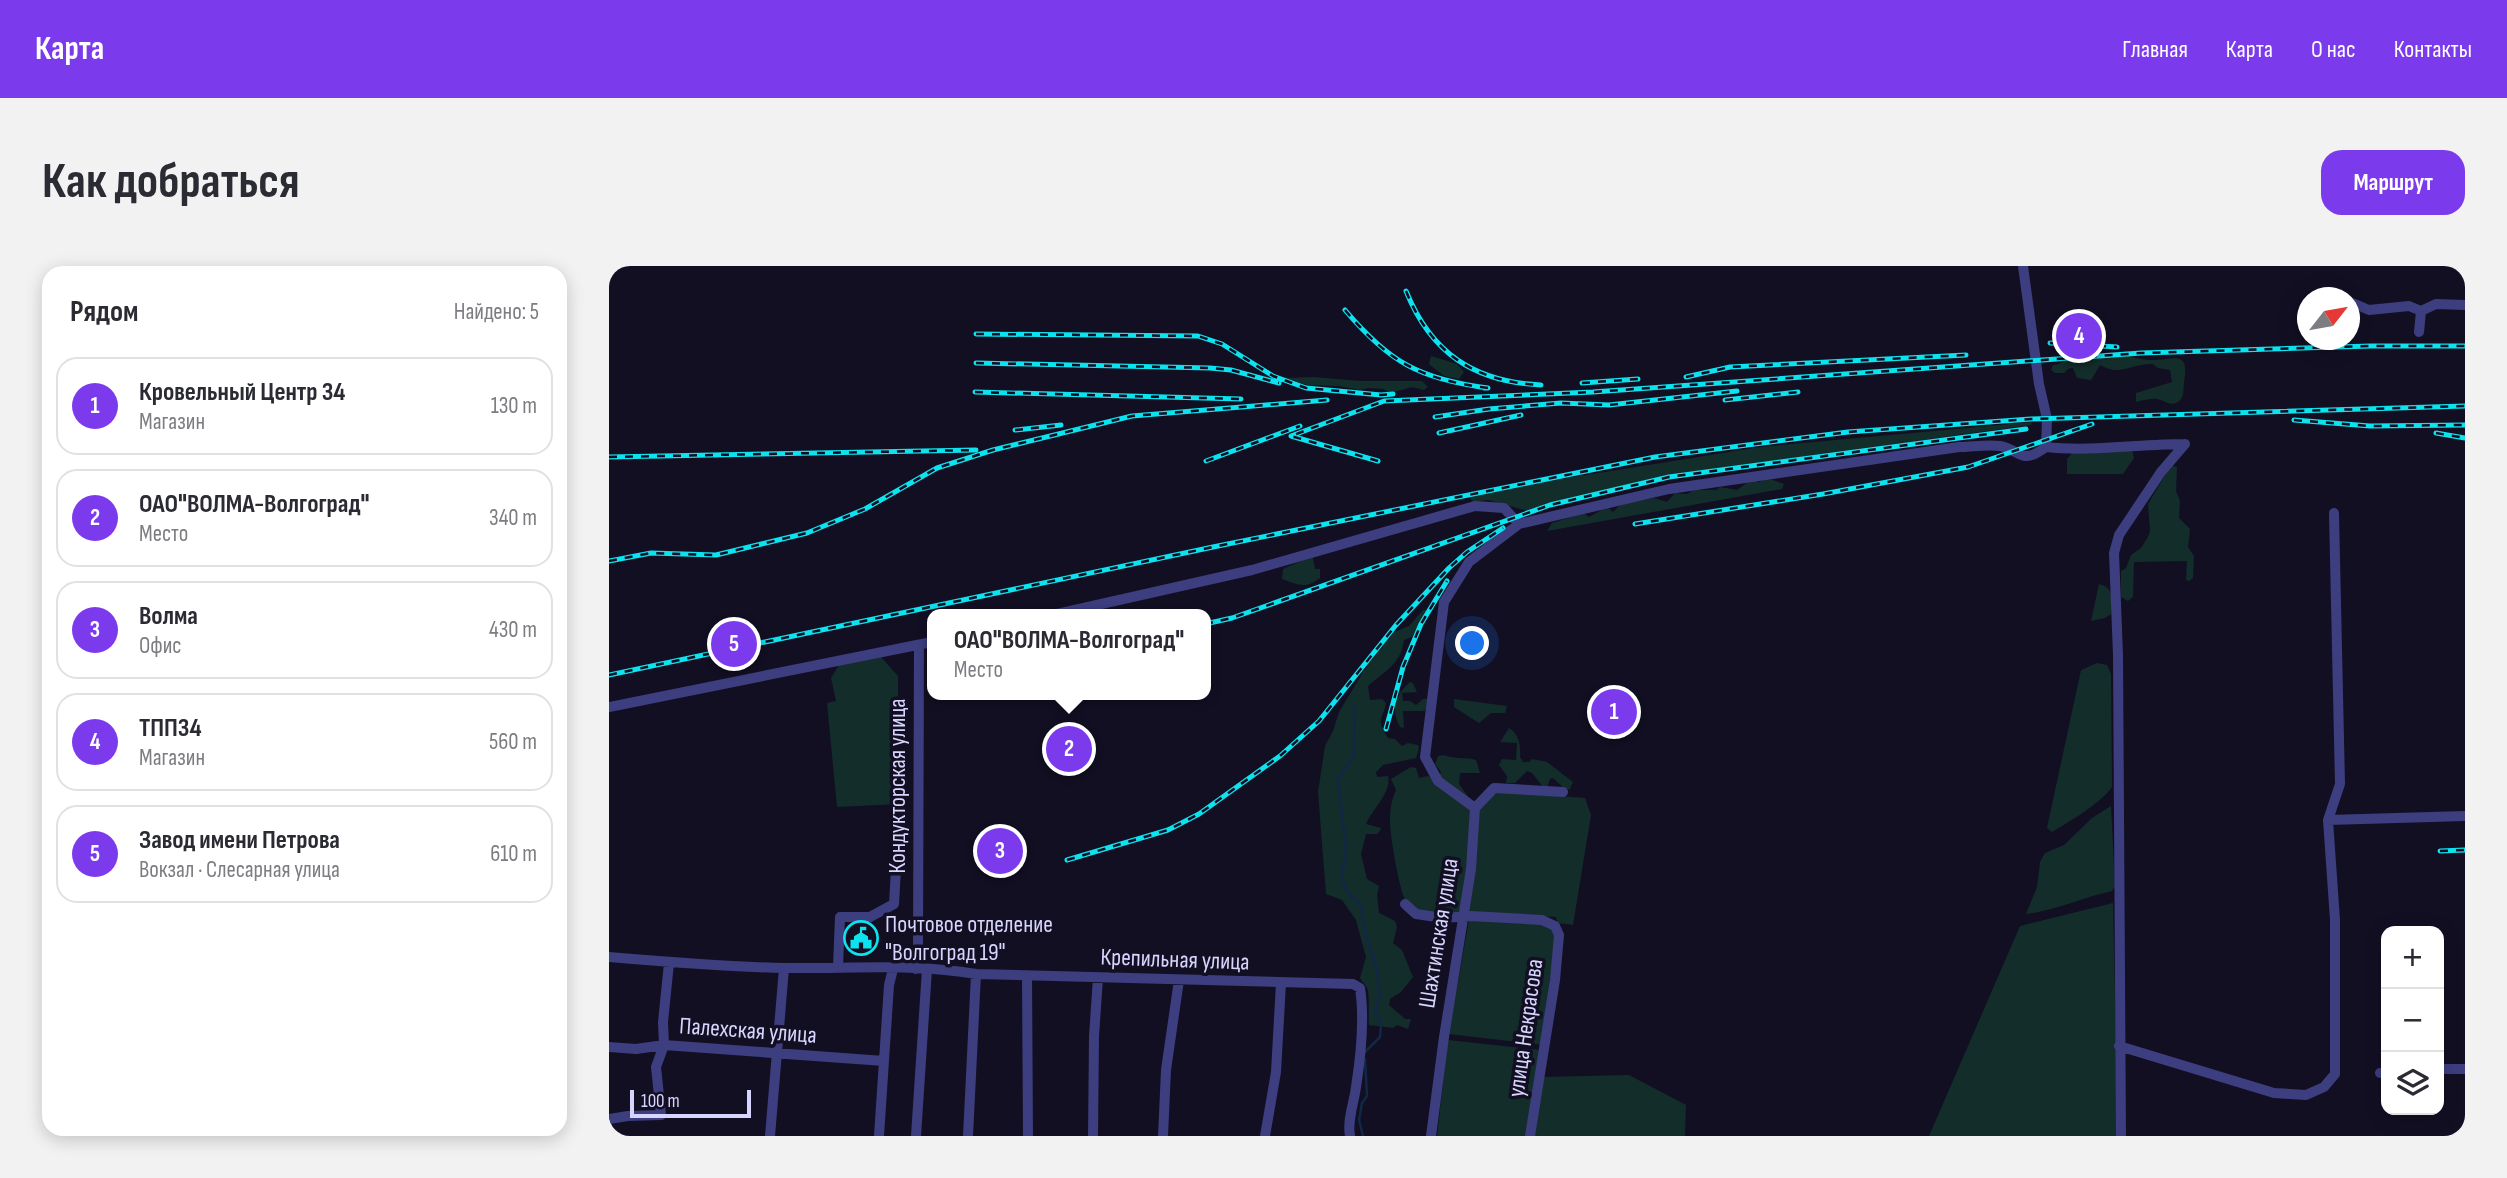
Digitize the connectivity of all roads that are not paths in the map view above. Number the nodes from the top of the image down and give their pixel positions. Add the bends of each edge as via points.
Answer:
1 (2023, 266) edge
2 (2465, 305) edge
3 (2360, 306) edge
4 (2421, 311) junction
5 (2420, 332) dead end
6 (2046, 447) junction
7 (2334, 513) dead end
8 (1518, 524) junction
9 (1079, 609) edge
10 (927, 643) edge
11 (919, 645) junction
12 (609, 707) edge
13 (1563, 792) dead end
14 (1475, 808) junction
15 (2465, 816) edge
16 (2328, 820) junction
17 (898, 834) dead end
18 (894, 870) junction
19 (918, 870) junction
20 (1405, 904) dead end
21 (1463, 916) junction
22 (609, 957) edge
23 (670, 963) junction
24 (838, 967) junction
25 (784, 968) junction
26 (894, 969) junction
27 (922, 969) junction
28 (977, 974) junction
29 (1027, 976) junction
30 (1098, 978) junction
31 (1179, 980) junction
32 (1281, 983) junction
33 (664, 1045) junction
34 (2119, 1046) junction
35 (609, 1047) edge
36 (776, 1053) junction
37 (884, 1061) junction
38 (2444, 1069) edge
39 (2465, 1069) edge
40 (609, 1119) edge
41 (770, 1136) edge
42 (879, 1136) edge
43 (916, 1136) edge
44 (968, 1136) edge
45 (1028, 1136) edge
46 (1093, 1136) edge
47 (1163, 1136) edge
48 (1265, 1136) edge
49 (1350, 1136) edge
50 (1431, 1136) edge
51 (1529, 1136) edge
52 (2121, 1136) edge

1 - 6 street via 2047,419
2 - 4 street via 2436,304
3 - 4 street via 2369,310 2409,306
4 - 5 street
6 - 8 street via 2034,455 2019,456 2001,446 1959,447 1669,489
6 - 34 street via 2185,444 2140,503 2114,553
7 - 16 street via 2340,784
8 - 9 street via 1504,508 1475,506 1251,570
8 - 14 street via 1469,562 1444,602 1425,757 1438,781
10 - 11 street
11 - 12 street
11 - 19 street, Кондукторская улица
13 - 14 street via 1494,788
14 - 21 street, Шахтинская улица
15 - 16 street
16 - 34 street via 2335,920 2335,1074 2324,1087 2306,1095 2274,1093
17 - 18 street
18 - 19 street
18 - 24 street via 894,904 870,917 840,917
19 - 27 street, Кондукторская улица
20 - 21 street via 1416,914
21 - 50 street, Шахтинская улица
21 - 51 street, улица Некрасова via 1542,920 1555,926 1559,935
22 - 23 street, Крепильная улица
23 - 25 street, Крепильная улица
23 - 33 street
24 - 25 street, Крепильная улица
24 - 26 street, Крепильная улица
25 - 36 street
26 - 27 street, Крепильная улица
26 - 37 street
27 - 28 street, Крепильная улица
27 - 43 street, Кондукторская улица
28 - 29 street, Крепильная улица
28 - 44 street
29 - 30 street, Крепильная улица
29 - 45 street
30 - 31 street, Крепильная улица
30 - 46 street
31 - 32 street, Крепильная улица
31 - 47 street via 1166,1070
32 - 48 street via 1276,1072
32 - 49 street, Крепильная улица via 1337,982 1360,988 1363,1007
33 - 35 street, Палехская улица
33 - 36 street, Палехская улица
33 - 40 street via 656,1067 661,1115
34 - 52 street
36 - 37 street, Палехская улица
36 - 41 street
37 - 42 street
38 - 39 street

